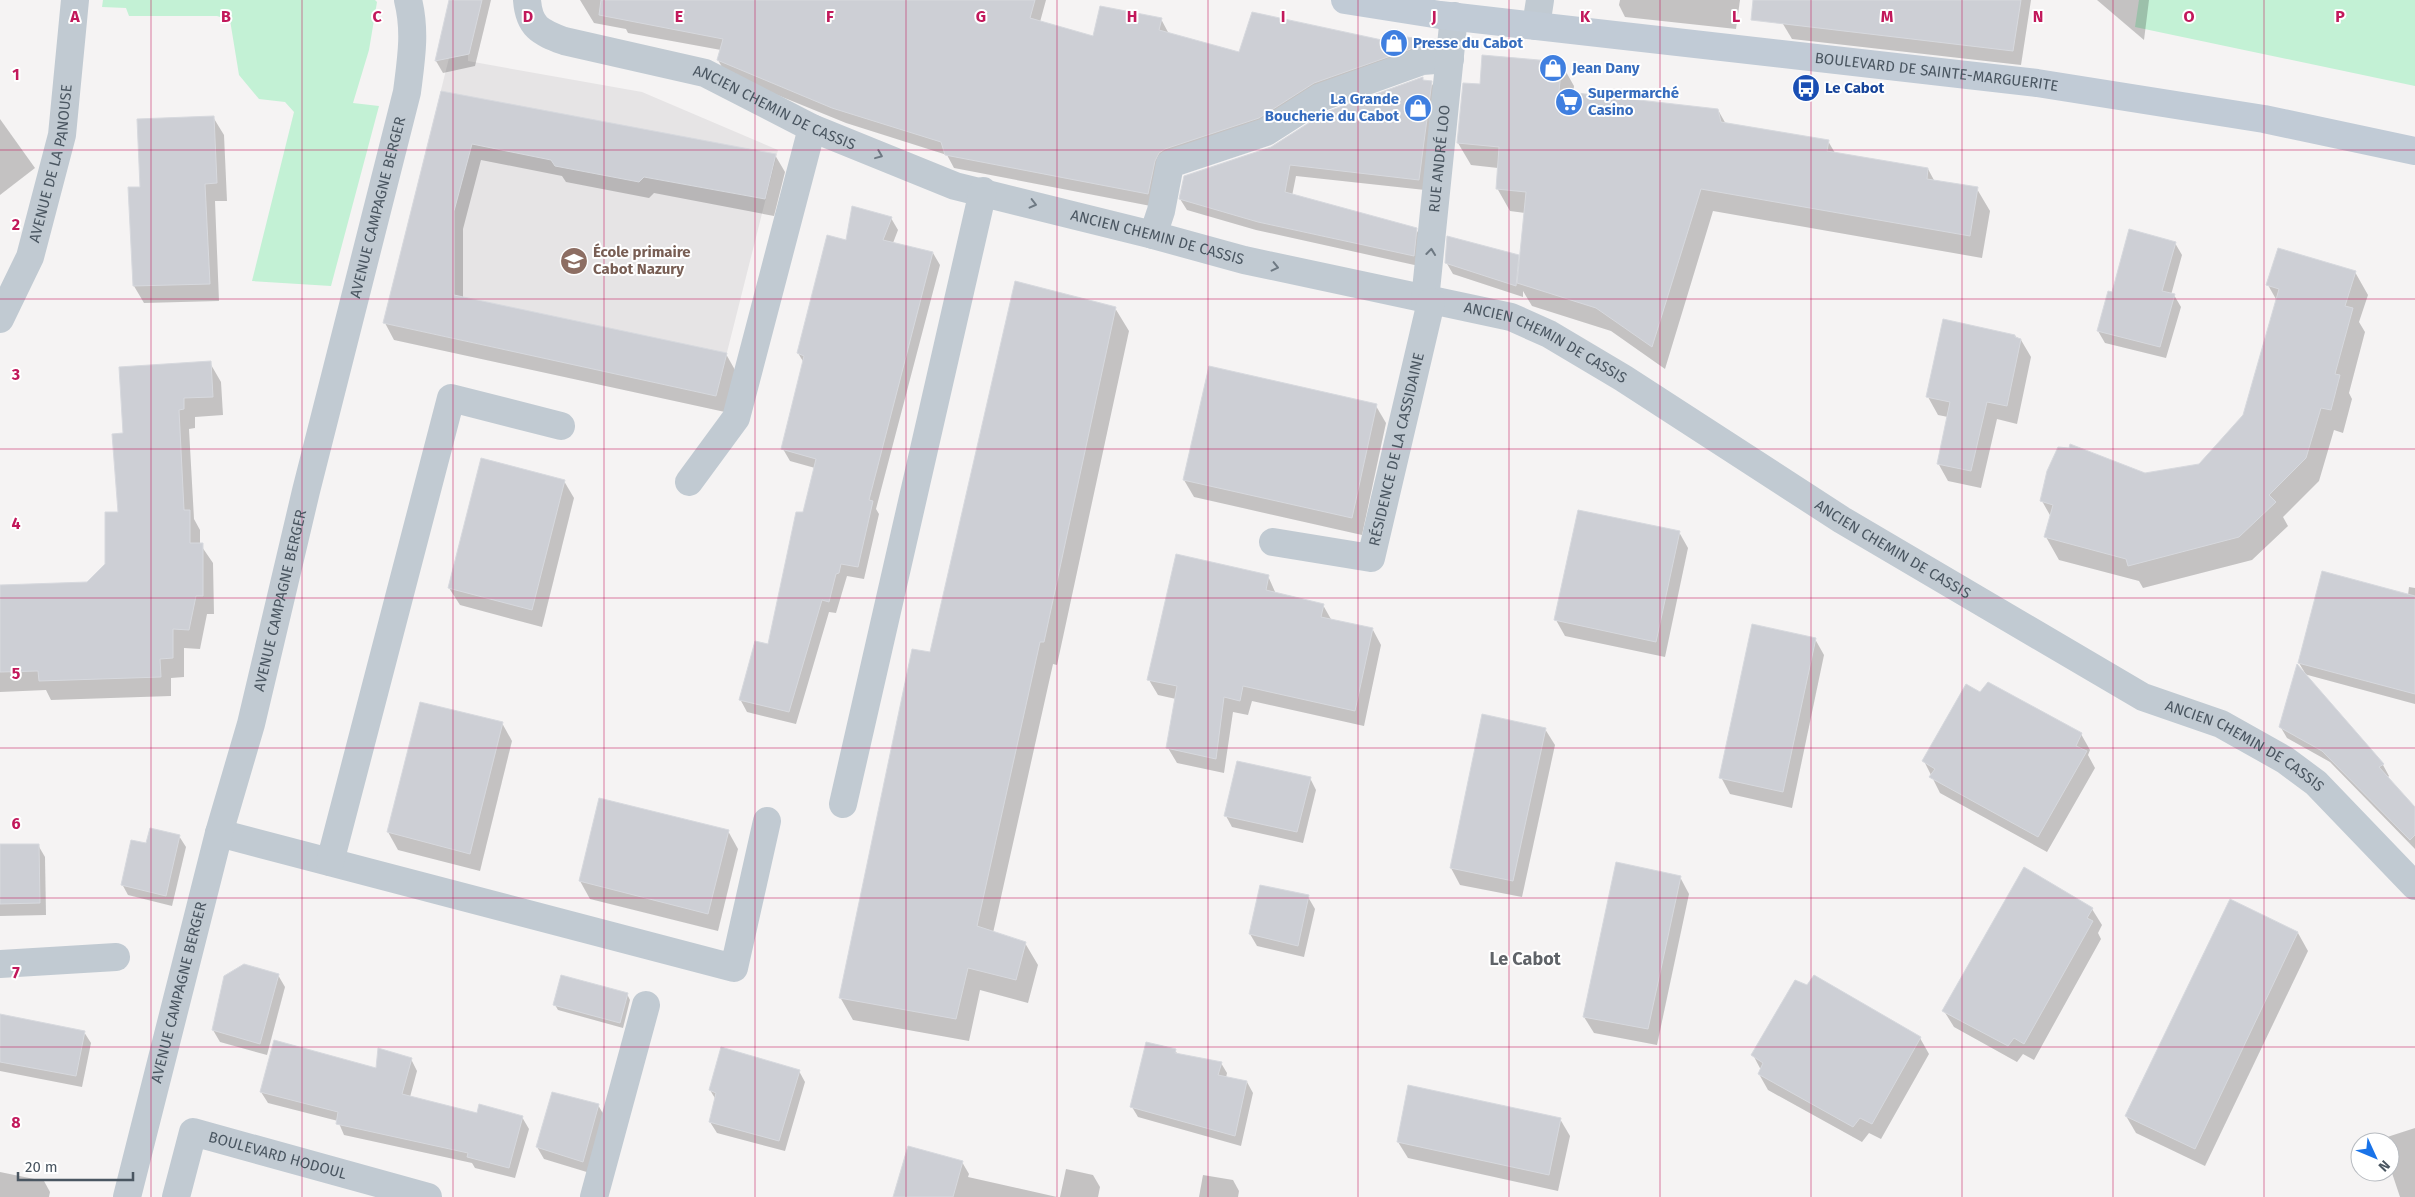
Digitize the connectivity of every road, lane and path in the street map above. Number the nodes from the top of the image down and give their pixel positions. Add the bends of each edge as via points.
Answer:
1 (76, 0) edge
2 (408, 0) edge
3 (527, 0) edge
4 (1345, 0) edge
5 (1445, 10) edge
6 (1538, 13) edge
7 (1450, 59) junction
8 (812, 128) junction
9 (2415, 151) edge
10 (983, 192) junction
11 (1153, 235) junction
12 (1428, 301) junction
13 (0, 319) edge
14 (561, 426) dead end
15 (689, 482) dead end
16 (1273, 542) dead end
17 (843, 804) dead end
18 (767, 821) dead end
19 (219, 833) junction
20 (330, 862) junction
21 (2415, 886) edge
22 (116, 957) dead end
23 (0, 964) edge
24 (646, 1005) dead end
25 (127, 1197) edge
26 (176, 1197) edge
27 (428, 1197) edge
28 (594, 1197) edge

1 - 13 street, AVENUE DE LA PANOUSE via 62,135 30,257
2 - 19 street, AVENUE CAMPAGNE BERGER via 414,42 407,92 251,724
3 - 8 street, ANCIEN CHEMIN DE CASSIS via 528,17 544,33 564,41 705,73
4 - 5 street, BOULEVARD DE SAINTE-MARGUERITE
5 - 6 street, BOULEVARD DE SAINTE-MARGUERITE
5 - 7 street, RUE ANDRÉ LOO
6 - 9 street, BOULEVARD DE SAINTE-MARGUERITE via 2037,83 2264,119
7 - 11 street via 1422,62 1319,98 1266,132 1170,164
12 -> 7 street, RUE ANDRÉ LOO
8 -> 10 street, ANCIEN CHEMIN DE CASSIS via 955,186
8 - 15 street via 736,418
10 -> 11 street, ANCIEN CHEMIN DE CASSIS
10 - 17 street
11 -> 12 street, ANCIEN CHEMIN DE CASSIS via 1244,260
12 - 16 street, RÉSIDENCE DE LA CASSIDAINE via 1371,558
12 - 21 street, ANCIEN CHEMIN DE CASSIS via 1511,317 1549,334 1623,378 1842,520 2144,697 2221,724 2285,760 2322,789
14 - 20 street via 451,398
18 - 20 street via 734,968
19 - 20 street
19 - 25 street, AVENUE CAMPAGNE BERGER
22 - 23 street
24 - 28 street
26 - 27 street, BOULEVARD HODOUL via 192,1132

